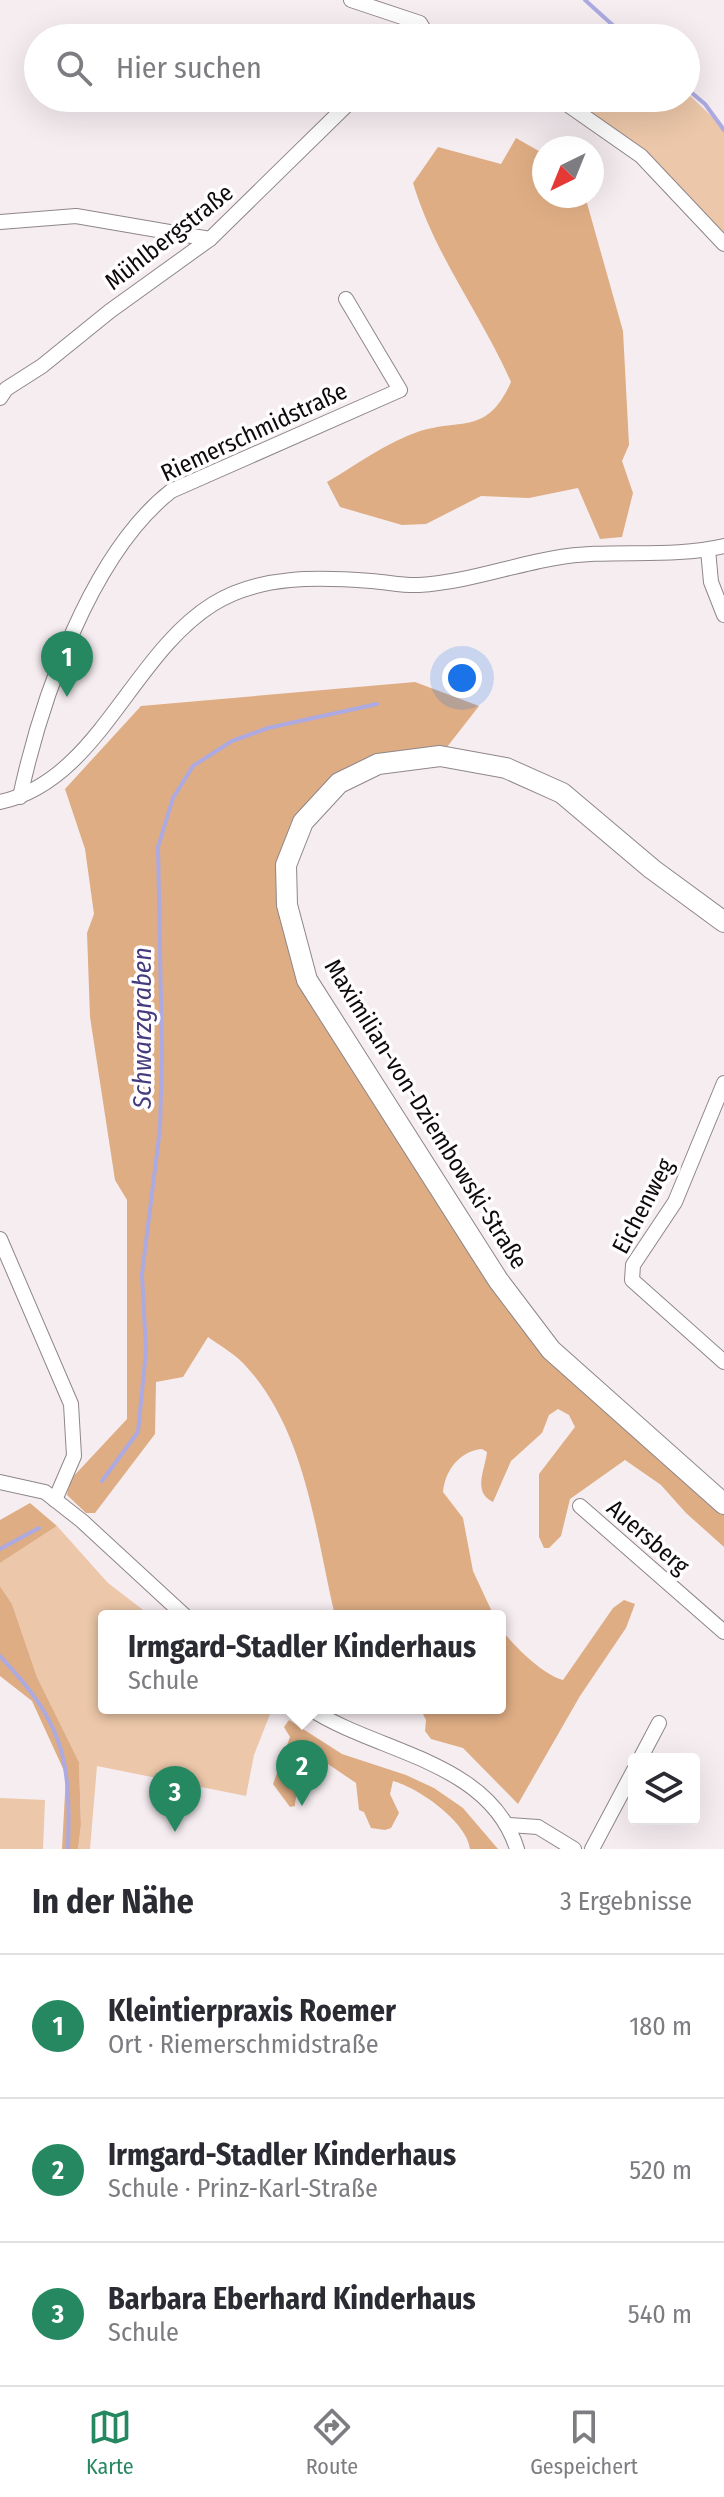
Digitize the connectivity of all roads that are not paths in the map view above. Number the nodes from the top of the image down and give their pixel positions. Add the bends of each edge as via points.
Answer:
1 (351, 0) edge
2 (420, 24) edge
3 (340, 112) edge
4 (578, 112) edge
5 (0, 222) edge
6 (210, 239) junction
7 (724, 244) edge
8 (346, 299) dead end
9 (0, 398) edge
10 (724, 546) edge
11 (708, 550) junction
12 (724, 615) edge
13 (20, 797) junction
14 (0, 802) edge
15 (724, 922) edge
16 (724, 1083) edge
17 (0, 1239) edge
18 (724, 1362) edge
19 (0, 1482) edge
20 (55, 1500) junction
21 (724, 1504) edge
22 (580, 1506) dead end
23 (178, 1610) edge
24 (724, 1632) edge
25 (320, 1714) edge
26 (659, 1723) dead end
27 (643, 1753) edge
28 (628, 1781) edge
29 (509, 1825) junction
30 (517, 1849) edge
31 (574, 1849) edge
32 (592, 1849) edge

1 - 2 street
3 - 6 street, Mühlbergstraße
4 - 7 street via 641,156
5 - 6 street via 76,216
6 - 9 street, Mühlbergstraße
8 - 13 street, Riemerschmidstraße via 400,390 171,491 144,512 108,562 56,677 32,743
10 - 11 street
11 - 12 street via 711,582
11 - 13 street via 556,557 478,579 416,586 276,580 213,604 157,653 54,780
13 - 14 street
15 - 21 street, Maximilian-von-Dziembowski-Straße via 562,793 506,768 440,756 378,764 339,783 303,822 286,865 287,905 307,980 498,1280 551,1350
16 - 18 street, Eichenweg via 675,1202 633,1265 632,1280
17 - 20 street via 71,1404 74,1456
19 - 20 street via 45,1492
20 - 23 street
22 - 24 street, Auersberg
25 - 29 street via 371,1742 437,1765 470,1785
26 - 27 street
28 - 32 street
29 - 30 street
29 - 31 street via 538,1827

